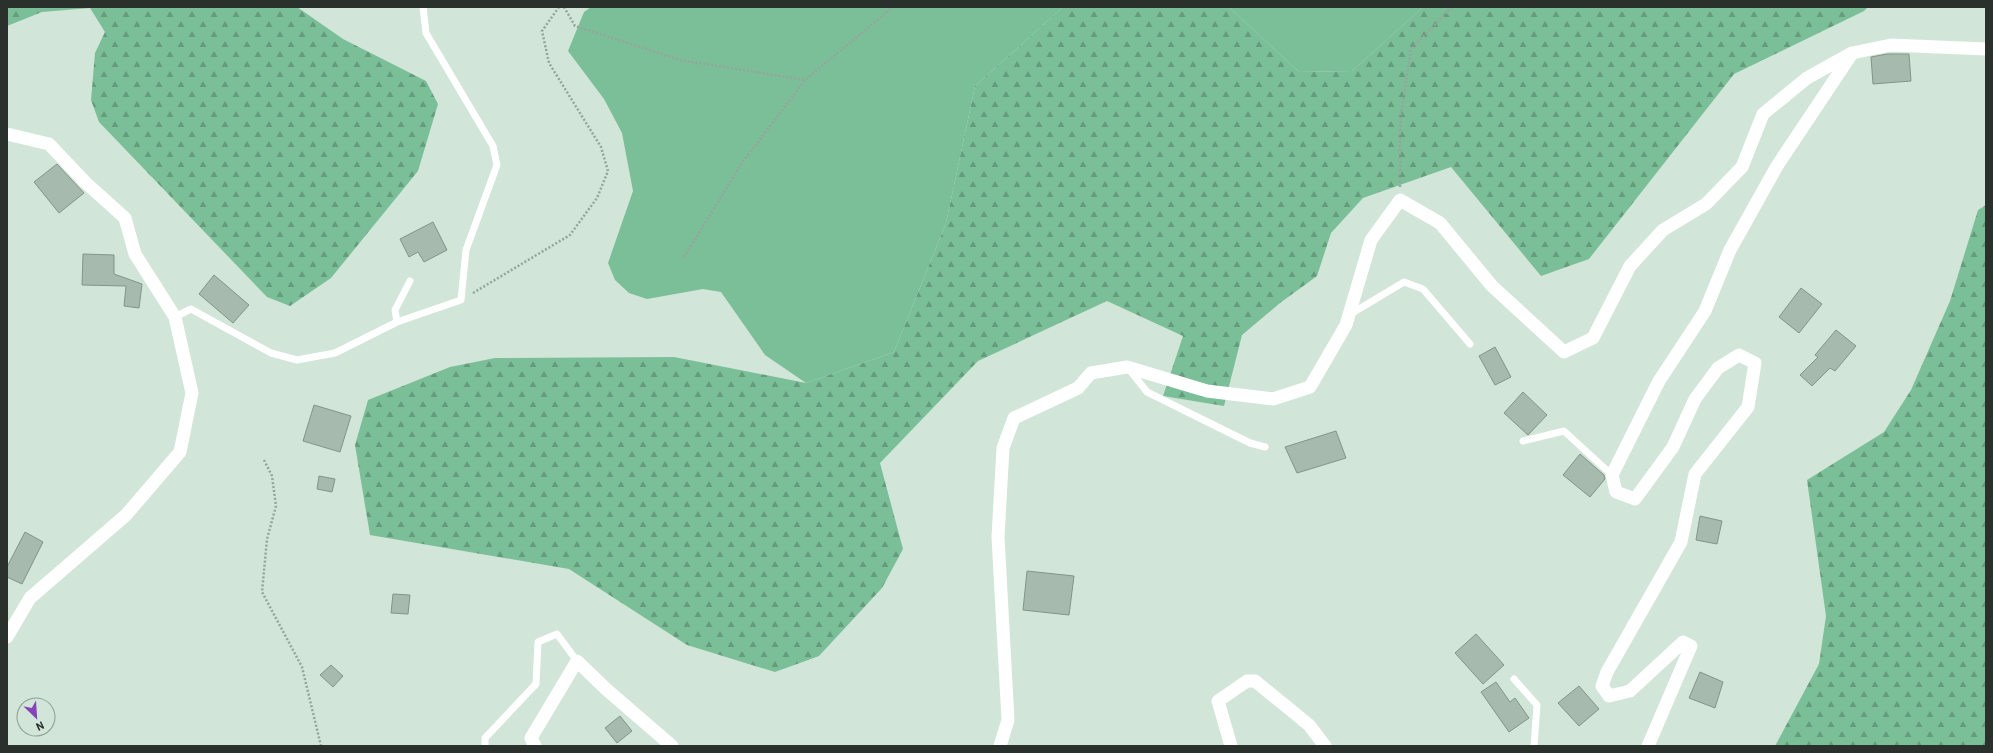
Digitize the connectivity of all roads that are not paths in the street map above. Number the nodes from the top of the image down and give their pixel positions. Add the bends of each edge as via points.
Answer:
1 (423, 7) edge
2 (1986, 49) edge
3 (1852, 53) junction
4 (7, 134) edge
5 (410, 281) dead end
6 (1349, 316) junction
7 (174, 318) junction
8 (397, 322) junction
9 (1470, 344) dead end
10 (1127, 368) junction
11 (1523, 441) dead end
12 (1265, 447) dead end
13 (1612, 475) junction
14 (7, 638) edge
15 (577, 660) junction
16 (1514, 679) dead end
17 (485, 746) edge
18 (535, 746) edge
19 (672, 746) edge
20 (1000, 746) edge
21 (1231, 746) edge
22 (1325, 746) edge
23 (1534, 746) edge
24 (1648, 746) edge

1 - 8 lane via 426,33 493,146 497,165 466,250 461,300
2 - 3 street via 1891,45
3 - 6 street via 1807,78 1763,114 1742,167 1706,204 1662,230 1630,266 1593,338 1564,352 1492,286 1440,223 1400,200 1371,240
3 - 13 street via 1777,166 1730,250 1705,311 1659,381
4 - 7 street via 49,144 85,182 125,218 135,254
5 - 8 lane via 395,310
6 - 9 lane via 1404,282 1423,289
6 - 10 street via 1310,388 1273,399 1207,390
7 - 8 lane via 191,309 271,353 297,360 335,353
7 - 14 street via 192,393 180,452 126,514 30,598
10 - 12 lane via 1147,392 1250,443
10 - 20 street via 1091,373 1078,388 1014,418 1003,448 998,537 1008,720
11 - 13 lane via 1564,431
13 - 24 street via 1616,492 1635,499 1673,447 1695,399 1718,368 1739,355 1755,363 1748,407 1696,474 1681,542 1607,672 1602,686 1608,696 1630,691 1683,642 1691,646
15 - 17 lane via 557,634 538,642 536,684 485,738
15 - 18 street via 531,738
15 - 19 street
16 - 23 lane via 1537,705
21 - 22 street via 1218,701 1247,681 1255,681 1309,725

